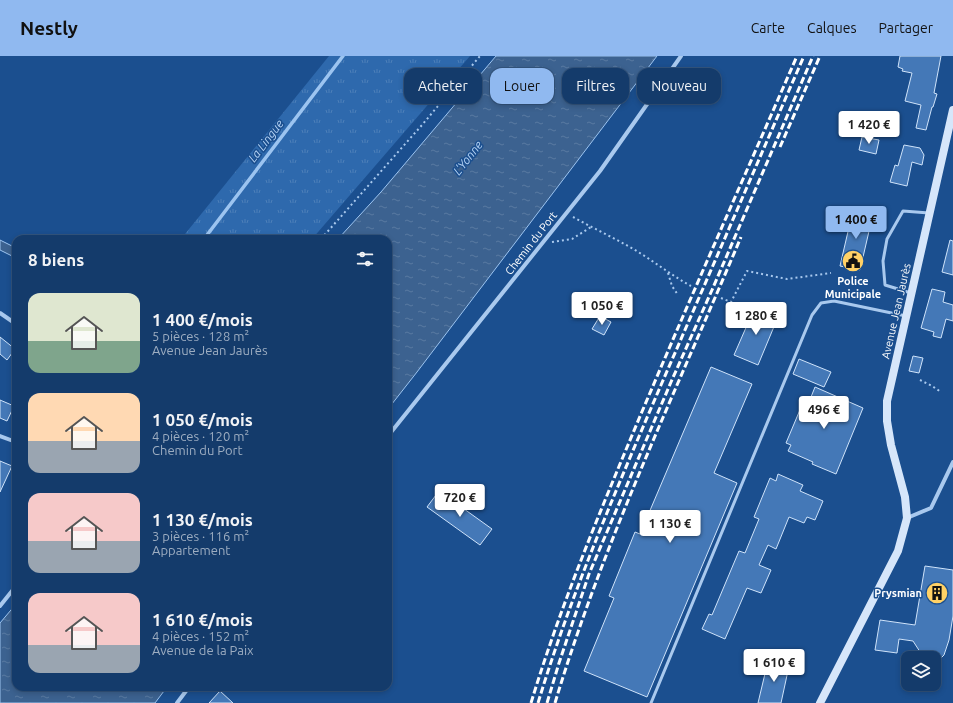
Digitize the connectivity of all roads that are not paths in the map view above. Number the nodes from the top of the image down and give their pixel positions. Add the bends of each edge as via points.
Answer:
1 (681, 56) edge
2 (953, 110) edge
3 (929, 214) junction
4 (911, 293) junction
5 (0, 313) edge
6 (906, 316) junction
7 (12, 321) edge
8 (392, 431) edge
9 (0, 436) edge
10 (12, 440) edge
11 (953, 462) edge
12 (907, 518) junction
13 (12, 591) edge
14 (0, 606) edge
15 (187, 691) edge
16 (177, 703) edge
17 (651, 703) edge
18 (820, 703) edge

1 - 8 street, Chemin du Port via 600,171
2 - 3 main road, Avenue Jean Jaurès
3 - 4 main road, Avenue Jean Jaurès
3 - 4 lane via 903,211 887,239 883,261 885,285
4 - 6 main road, Avenue Jean Jaurès
5 - 7 street
6 - 12 main road, Avenue Jean Jaurès via 887,401 891,445 905,497
6 - 17 lane via 834,301 821,303 812,315
9 - 10 street
11 - 12 street via 931,508
12 - 18 main road via 898,551
13 - 14 street
15 - 16 street

